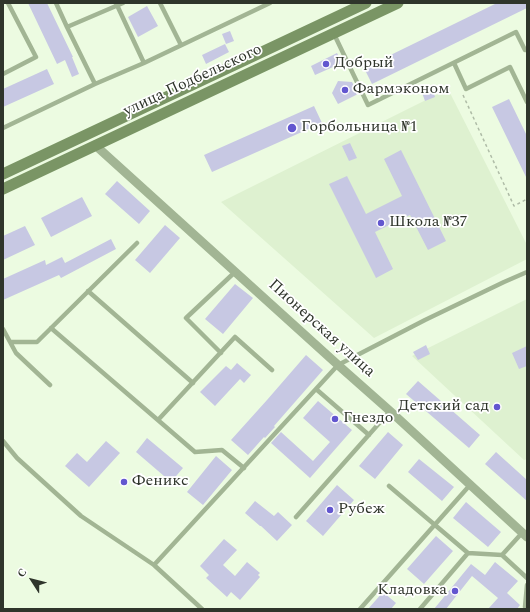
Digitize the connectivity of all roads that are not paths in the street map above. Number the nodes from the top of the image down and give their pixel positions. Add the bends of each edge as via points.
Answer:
1 (8, 3) edge
2 (56, 3) edge
3 (123, 3) edge
4 (160, 3) edge
5 (268, 3) edge
6 (366, 3) edge
7 (398, 3) edge
8 (117, 4) edge
9 (67, 26) junction
10 (334, 33) junction
11 (181, 45) junction
12 (527, 50) edge
13 (144, 63) junction
14 (454, 63) junction
15 (3, 74) edge
16 (94, 84) junction
17 (527, 102) edge
18 (3, 128) edge
19 (95, 145) junction
20 (5, 173) edge
21 (8, 187) edge
22 (137, 243) dead end
23 (235, 272) junction
24 (527, 272) edge
25 (88, 292) junction
26 (52, 328) junction
27 (3, 329) edge
28 (10, 342) junction
29 (221, 352) junction
30 (338, 365) junction
31 (272, 370) dead end
32 (193, 383) junction
33 (50, 385) dead end
34 (316, 389) junction
35 (390, 411) junction
36 (158, 420) junction
37 (369, 435) junction
38 (3, 441) edge
39 (244, 468) junction
40 (470, 485) junction
41 (389, 486) dead end
42 (296, 517) dead end
43 (435, 524) junction
44 (525, 535) edge
45 (468, 553) junction
46 (502, 555) junction
47 (154, 565) junction
48 (527, 578) edge
49 (527, 585) edge
50 (202, 609) edge
51 (360, 609) edge
52 (420, 609) edge
53 (527, 609) edge

1 - 15 lane via 36,57
2 - 9 lane
3 - 8 lane
4 - 11 lane
5 - 11 lane
6 - 20 main road, улица Подбельского
7 - 10 main road, улица Подбельского
8 - 9 lane
8 - 13 lane
9 - 16 lane
10 - 14 lane via 368,105
10 - 19 main road, улица Подбельского
11 - 13 lane
12 - 14 lane via 516,32
13 - 16 lane
14 - 17 lane via 466,89 510,67
16 - 18 lane
19 - 21 main road, улица Подбельского
19 - 23 street, Пионерская улица
20 - 21 main road
22 - 25 lane
23 - 29 lane via 186,318
23 - 30 street, Пионерская улица
24 - 30 lane
25 - 26 lane
25 - 32 lane
26 - 28 lane via 37,342
26 - 36 lane
27 - 28 lane
28 - 33 lane via 16,353
29 - 31 lane via 235,336
29 - 32 lane
30 - 34 lane
30 - 35 street, Пионерская улица
32 - 36 lane
34 - 37 lane
34 - 39 lane
35 - 37 lane
35 - 40 street, Пионерская улица
36 - 39 lane via 195,452 222,450
37 - 42 lane
38 - 47 lane via 17,458 81,516
39 - 47 lane
40 - 43 lane
40 - 44 street, Пионерская улица
41 - 43 lane
43 - 45 lane
43 - 51 lane
44 - 46 lane
45 - 46 lane
45 - 52 lane
46 - 48 lane
47 - 50 lane
49 - 53 lane

